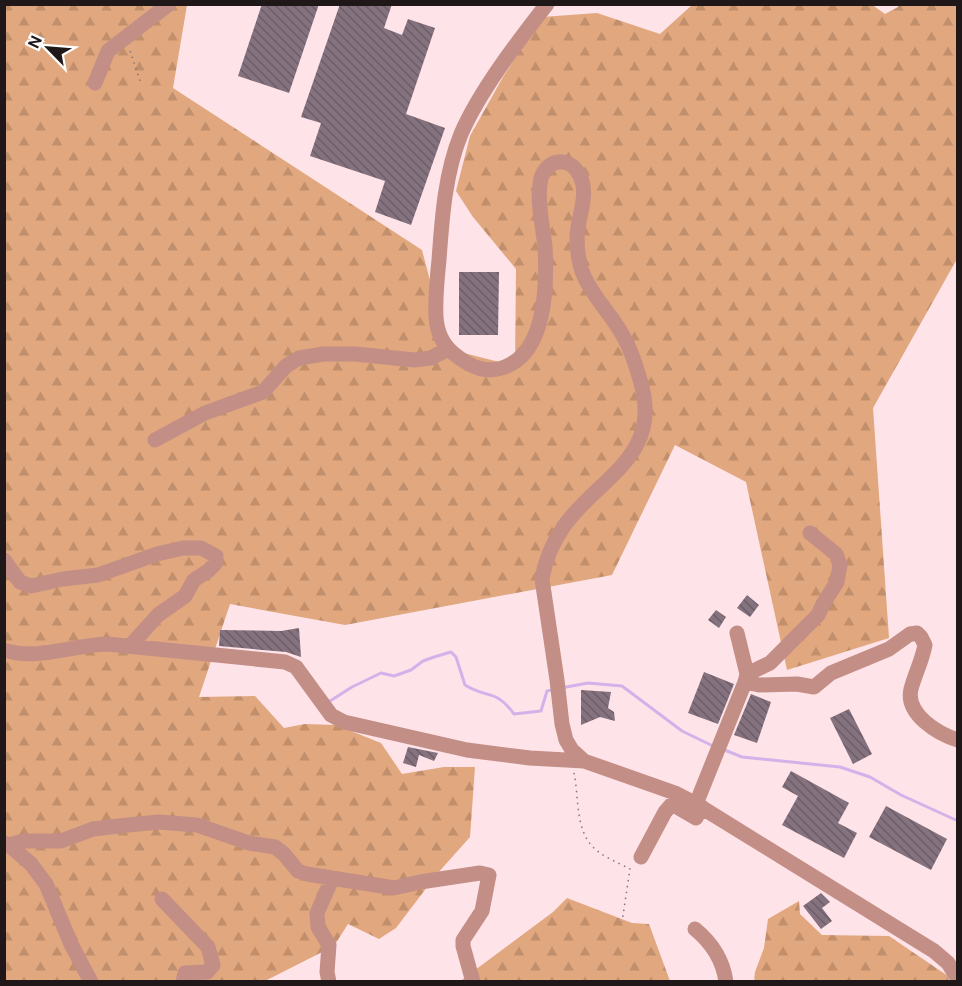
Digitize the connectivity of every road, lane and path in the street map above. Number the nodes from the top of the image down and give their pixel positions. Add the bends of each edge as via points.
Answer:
1 (169, 4) edge
2 (547, 4) edge
3 (124, 38) junction
4 (140, 81) dead end
5 (94, 83) dead end
6 (448, 349) junction
7 (155, 440) dead end
8 (810, 533) dead end
9 (4, 560) edge
10 (737, 633) dead end
11 (130, 646) junction
12 (4, 650) edge
13 (746, 678) junction
14 (957, 741) edge
15 (578, 761) junction
16 (699, 806) junction
17 (7, 844) edge
18 (641, 858) dead end
19 (332, 879) junction
20 (162, 899) dead end
21 (622, 922) dead end
22 (695, 929) dead end
23 (953, 959) edge
24 (957, 979) edge
25 (91, 981) edge
26 (183, 981) edge
27 (329, 981) edge
28 (473, 981) edge
29 (726, 981) edge

1 - 3 street
2 - 6 street via 480,97 454,152 440,239 436,297 437,328
3 - 4 path
3 - 5 street via 108,51
6 - 7 street via 414,360 355,354 299,358 262,392 205,413
6 - 15 street via 470,365 491,370 501,370 526,351 542,311 545,249 541,176 554,162 578,171 584,192 577,236 580,266 630,349 645,410 637,445 625,465 565,525 544,567 542,579 562,724
8 - 13 street via 836,554 840,565 837,582 818,615 770,663
9 - 11 street via 20,582 31,586 98,575 183,548 201,548 216,556 215,564 194,580 185,596 158,615
10 - 13 street
11 - 12 street via 87,644 32,654
11 - 15 street via 285,663 296,667 331,715 344,722 467,750
13 - 14 street via 759,685 814,687 831,673 916,633 925,645 910,697 916,711 934,730
13 - 16 street
15 - 16 street via 675,793
15 - 21 path via 581,825 586,838 594,848 630,869
16 - 18 street via 696,818 672,804
16 - 23 street
17 - 19 street via 61,841 93,829 128,825 197,825 275,848 298,871
17 - 25 street via 31,864 46,884
19 - 27 street via 317,913 318,927 329,945
19 - 28 street via 394,888 480,873 489,875 482,911 463,940
20 - 26 street via 208,947 213,965 207,972 184,973
22 - 29 street via 723,963
23 - 24 street

